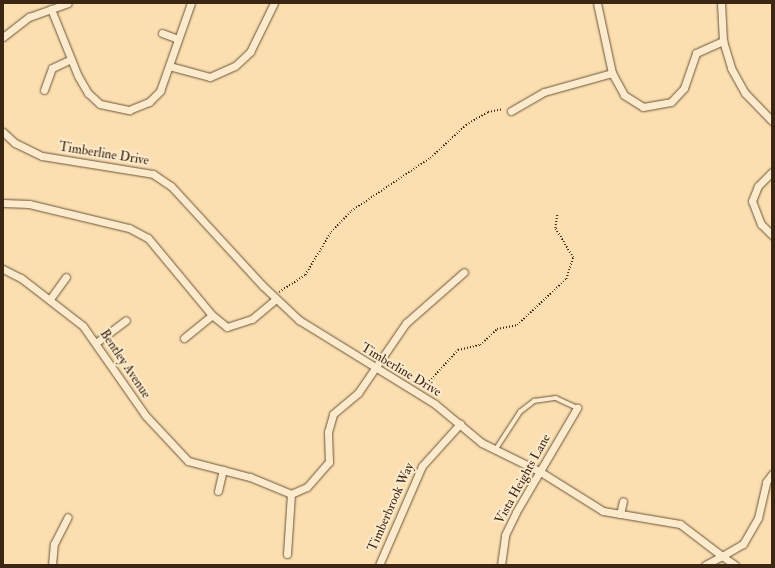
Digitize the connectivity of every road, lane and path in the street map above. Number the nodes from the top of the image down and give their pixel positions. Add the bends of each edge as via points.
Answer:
1 (68, 3) edge
2 (191, 3) edge
3 (274, 3) edge
4 (597, 3) edge
5 (721, 3) edge
6 (52, 9) junction
7 (4, 33) edge
8 (162, 33) dead end
9 (178, 40) junction
10 (723, 41) junction
11 (71, 59) junction
12 (169, 66) junction
13 (612, 73) junction
14 (44, 90) dead end
15 (511, 111) joint
16 (772, 121) edge
17 (3, 132) edge
18 (772, 172) edge
19 (3, 203) edge
20 (558, 215) dead end
21 (772, 235) edge
22 (3, 269) edge
23 (464, 272) dead end
24 (66, 277) dead end
25 (274, 297) junction
26 (50, 299) junction
27 (212, 315) junction
28 (126, 320) dead end
29 (184, 338) dead end
30 (97, 342) junction
31 (374, 369) junction
32 (416, 395) junction
33 (577, 408) joint
34 (460, 424) junction
35 (495, 450) junction
36 (223, 470) junction
37 (539, 471) junction
38 (772, 474) edge
39 (218, 491) dead end
40 (291, 494) junction
41 (623, 501) dead end
42 (620, 514) junction
43 (68, 517) dead end
44 (287, 554) dead end
45 (722, 556) junction
46 (52, 565) edge
47 (379, 565) edge
48 (501, 565) edge
49 (705, 565) edge
50 (735, 565) edge

1 - 6 street
2 - 9 street
3 - 12 street via 250,52 235,66 210,77
4 - 13 street
5 - 10 street
6 - 7 street via 29,17
6 - 11 street
8 - 9 street
9 - 12 street
10 - 13 street via 696,54 684,88 664,106 643,107 629,101
10 - 16 street via 737,80
11 - 12 street via 88,93 100,104 129,110 149,102 160,91
11 - 14 street via 52,68
13 - 15 street via 544,92
15 - 25 path via 497,110 479,116 430,158 364,201 331,232 301,279
17 - 25 street, Timberline Drive via 15,143 42,156 153,174 171,186
18 - 21 street via 758,186 752,201 758,219
19 - 27 street via 29,204 140,233 158,246
20 - 32 path via 555,228 573,258 566,279 517,325 497,329 480,345 458,350
22 - 26 street, Bentley Avenue
23 - 31 street via 406,323
24 - 26 street
25 - 27 street via 259,315 235,327 227,327
25 - 31 street, Timberline Drive via 313,330
26 - 30 street, Bentley Avenue
27 - 29 street
28 - 30 street
30 - 36 street, Bentley Avenue via 136,404 182,456 195,465
31 - 32 street, Timberline Drive
31 - 40 street via 358,393 333,414 328,432 331,454 324,471 307,487
32 - 34 street, Timberline Drive via 435,404
33 - 35 lane via 556,398 534,401 520,412
33 - 37 street, Vista Heights Lane
34 - 35 street, Timberline Drive
34 - 47 street, Timberbrook Way via 422,466
35 - 37 street, Timberline Drive
36 - 39 street
36 - 40 street, Bentley Avenue
37 - 42 street, Timberline Drive via 587,502
37 - 48 street, Vista Heights Lane via 505,534
38 - 45 street via 766,482 758,518 743,544
40 - 44 street
41 - 42 street
42 - 45 street, Timberline Drive via 680,524
43 - 46 street via 54,544
45 - 49 street
45 - 50 street, Timberline Drive

